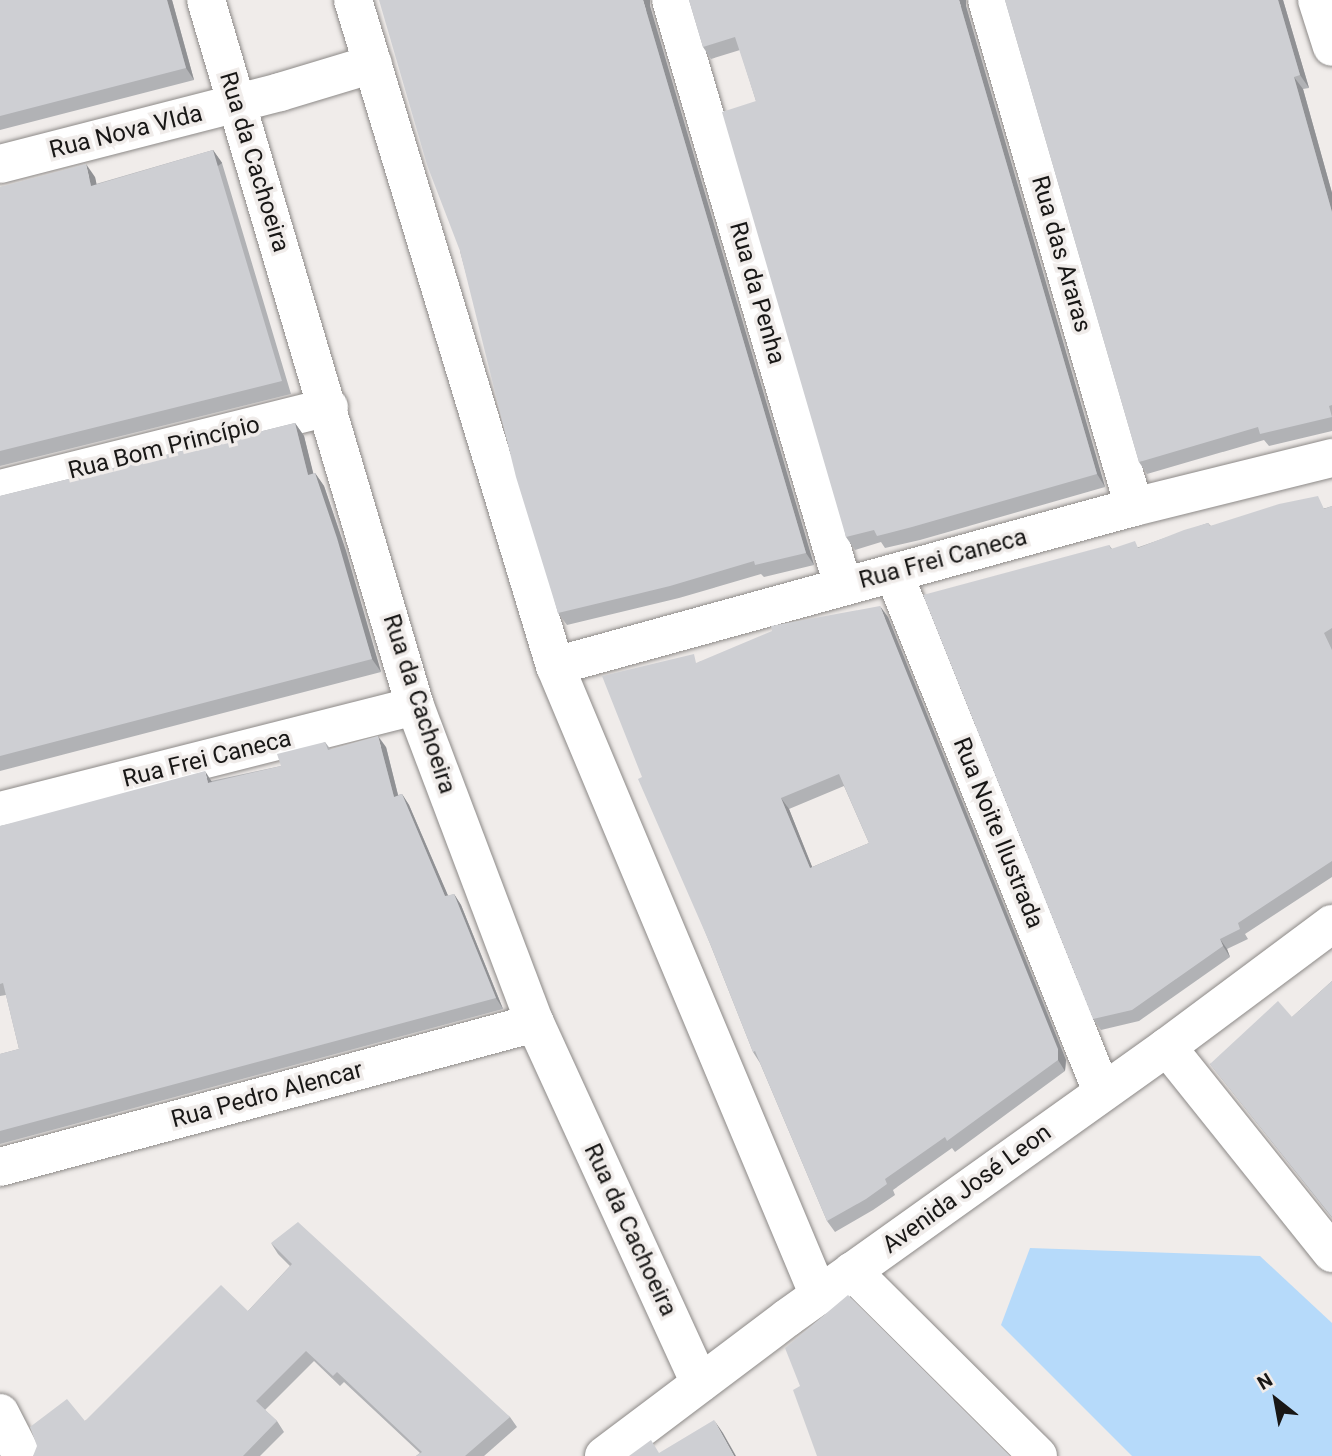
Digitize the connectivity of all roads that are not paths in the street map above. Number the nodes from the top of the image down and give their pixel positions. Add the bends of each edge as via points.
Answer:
1 (206, 0) edge
2 (353, 0) edge
3 (671, 0) edge
4 (987, 0) edge
5 (1317, 0) edge
6 (1332, 47) edge
7 (364, 67) junction
8 (235, 104) junction
9 (0, 164) edge
10 (328, 407) junction
11 (1332, 458) edge
12 (0, 489) edge
13 (1134, 508) junction
14 (894, 574) junction
15 (843, 586) junction
16 (555, 666) junction
17 (415, 706) junction
18 (0, 811) edge
19 (1332, 924) edge
20 (535, 1023) junction
21 (1167, 1047) junction
22 (1102, 1092) junction
23 (0, 1167) edge
24 (1332, 1253) edge
25 (852, 1271) junction
26 (819, 1296) junction
27 (713, 1373) junction
28 (0, 1413) edge
29 (22, 1456) edge
30 (604, 1456) edge
31 (1038, 1456) edge

1 - 8 street, Rua da Cachoeira
2 - 7 street
3 - 15 street, Rua da Penha
4 - 13 street, Rua das Araras
5 - 6 street
7 - 8 street, Rua Nova VIda
7 - 16 street
8 - 9 street, Rua Nova VIda
8 - 10 street, Rua da Cachoeira
10 - 12 street, Rua Bom Princípio
10 - 17 street, Rua da Cachoeira
11 - 13 street, Rua Frei Caneca
13 - 14 street, Rua Frei Caneca
14 - 15 street, Rua Frei Caneca
14 - 22 street, Rua Noite Ilustrada
15 - 16 street, Rua Frei Caneca
16 - 26 street
17 - 18 street, Rua Frei Caneca
17 - 20 street, Rua da Cachoeira
19 - 21 street, Avenida José Leon
20 - 23 street, Rua Pedro Alencar
20 - 27 street, Rua da Cachoeira
21 - 22 street, Avenida José Leon
21 - 24 street
22 - 25 street, Avenida José Leon
25 - 26 street, Avenida José Leon
25 - 31 street
26 - 27 street, Avenida José Leon
27 - 30 street, Avenida José Leon
28 - 29 street

